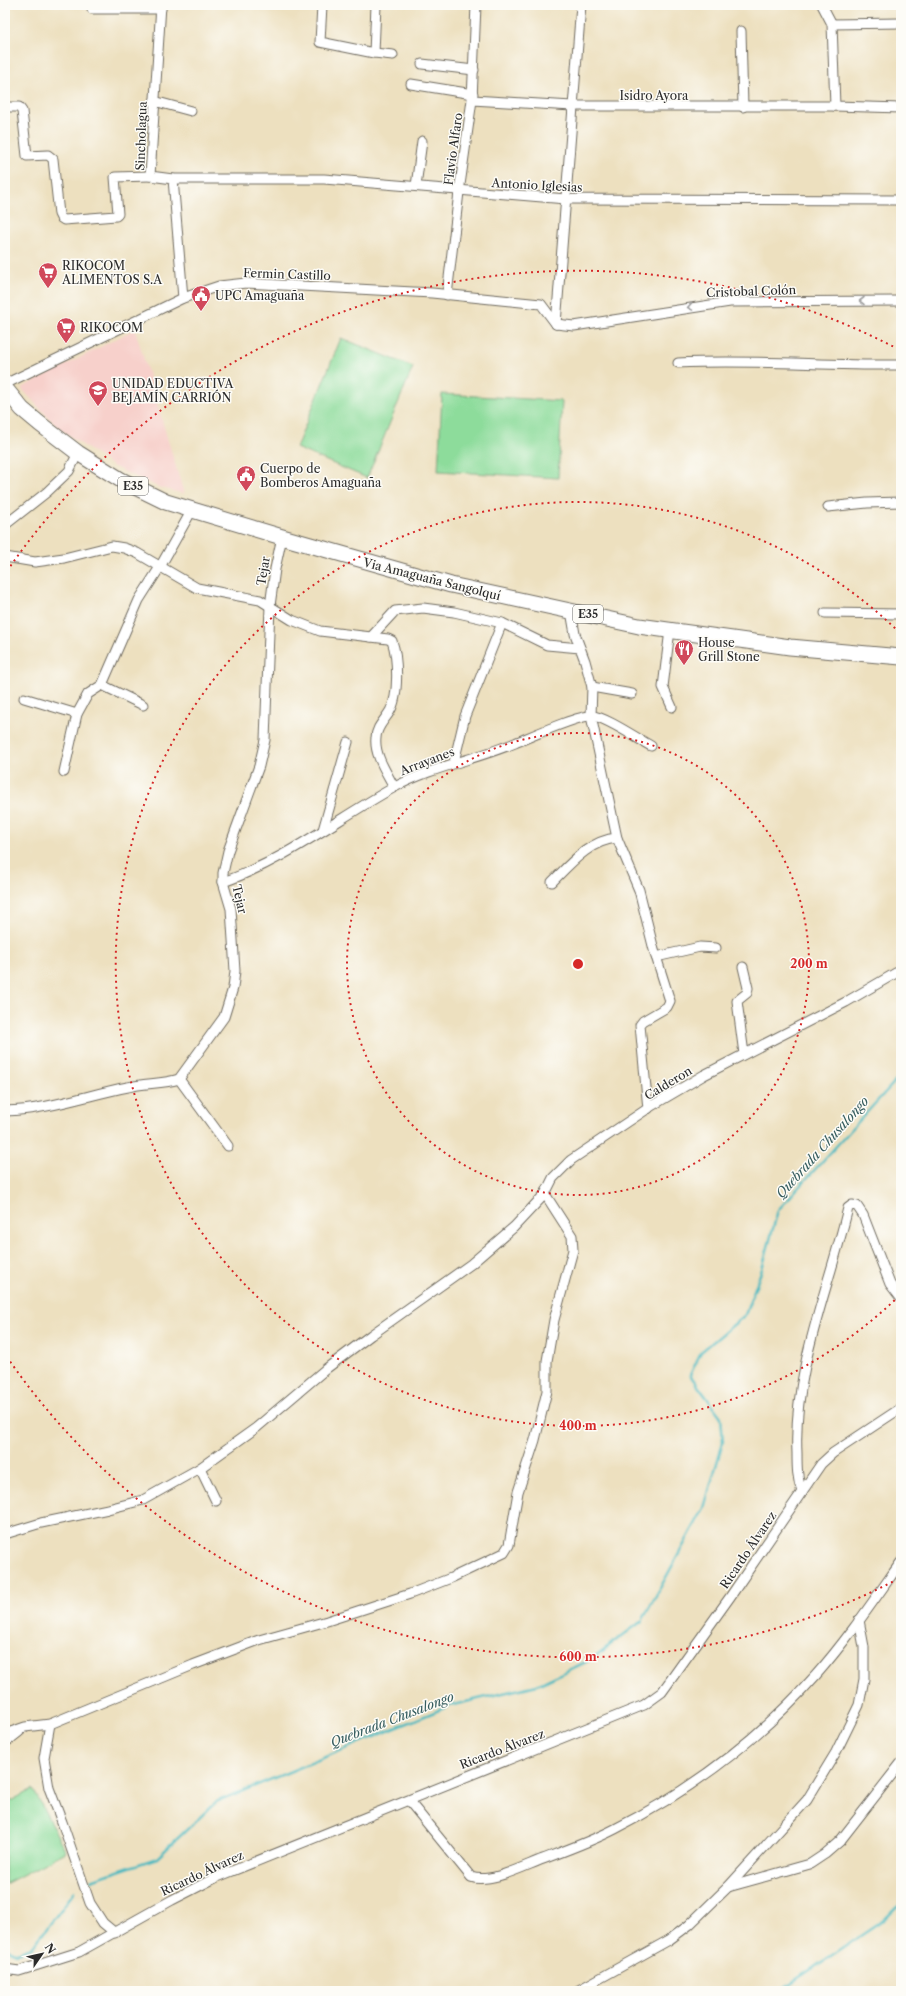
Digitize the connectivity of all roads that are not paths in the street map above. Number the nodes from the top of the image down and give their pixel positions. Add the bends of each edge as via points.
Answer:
1 (322, 5) edge
2 (376, 5) edge
3 (476, 5) edge
4 (581, 5) edge
5 (822, 5) edge
6 (161, 7) edge
7 (92, 9) dead end
8 (901, 23) edge
9 (832, 24) junction
10 (741, 31) dead end
11 (374, 53) junction
12 (393, 55) dead end
13 (422, 64) dead end
14 (474, 70) junction
15 (411, 84) dead end
16 (473, 97) junction
17 (154, 101) junction
18 (5, 106) edge
19 (572, 106) junction
20 (835, 106) junction
21 (743, 107) junction
22 (901, 108) edge
23 (191, 111) dead end
24 (422, 141) dead end
25 (150, 176) junction
26 (173, 179) junction
27 (416, 186) junction
28 (459, 192) junction
29 (566, 199) junction
30 (901, 200) edge
31 (447, 295) junction
32 (183, 298) junction
33 (901, 301) edge
34 (541, 304) junction
35 (556, 305) junction
36 (556, 324) junction
37 (678, 363) dead end
38 (901, 365) edge
39 (5, 384) edge
40 (5, 388) edge
41 (78, 453) junction
42 (901, 502) edge
43 (828, 508) dead end
44 (192, 510) junction
45 (5, 525) edge
46 (282, 537) junction
47 (5, 557) edge
48 (160, 567) junction
49 (270, 606) junction
50 (571, 610) junction
51 (825, 613) dead end
52 (901, 614) edge
53 (502, 623) junction
54 (670, 630) junction
55 (371, 637) junction
56 (580, 648) junction
57 (901, 657) edge
58 (102, 684) junction
59 (592, 687) junction
60 (632, 694) dead end
61 (24, 698) dead end
62 (143, 706) dead end
63 (672, 707) dead end
64 (78, 714) junction
65 (591, 716) junction
66 (348, 742) dead end
67 (651, 746) dead end
68 (454, 762) junction
69 (64, 772) dead end
70 (394, 787) junction
71 (323, 830) junction
72 (617, 838) junction
73 (223, 882) junction
74 (552, 882) dead end
75 (716, 948) dead end
76 (656, 957) junction
77 (743, 966) dead end
78 (901, 970) edge
79 (744, 1054) junction
80 (179, 1079) junction
81 (648, 1108) junction
82 (5, 1111) edge
83 (228, 1146) dead end
84 (545, 1194) junction
85 (900, 1297) dead end
86 (901, 1408) edge
87 (200, 1468) junction
88 (802, 1492) junction
89 (216, 1502) dead end
90 (5, 1534) edge
91 (901, 1562) edge
92 (859, 1620) junction
93 (50, 1724) junction
94 (24, 1727) junction
95 (5, 1734) edge
96 (5, 1743) edge
97 (901, 1763) edge
98 (409, 1801) junction
99 (728, 1887) junction
100 (115, 1933) junction
101 (5, 1969) edge
102 (577, 1991) edge

1 - 11 street via 320,42
2 - 11 street
3 - 14 street, Flavio Alfaro
4 - 19 street
5 - 9 street
6 - 7 street
6 - 17 street, Sincholagua
8 - 9 street
9 - 20 street
10 - 21 street
11 - 12 street
13 - 14 street
14 - 16 street, Flavio Alfaro
15 - 16 street, Isidro Ayora
16 - 19 street, Isidro Ayora
16 - 28 street, Flavio Alfaro
17 - 23 street
17 - 25 street, Sincholagua
18 - 25 street via 19,107 22,111 27,156 48,155 53,159 59,214 64,220 116,216 118,214 115,177
19 - 21 street, Isidro Ayora
19 - 29 street
20 - 21 street, Isidro Ayora
20 - 22 street, Isidro Ayora
24 - 27 street
25 - 26 street, Sincholagua
26 - 27 street, Antonio Iglesias via 324,179
26 - 32 street
27 - 28 street, Antonio Iglesias
28 - 29 street, Antonio Iglesias
28 - 31 street, Flavio Alfaro
29 - 30 street, Antonio Iglesias
29 - 35 street
31 - 32 street, Fermin Castillo via 246,283 219,286
31 - 34 street, Fermin Castillo
32 - 39 street, Fermin Castillo
33 -> 36 street, Cristobal Colón via 730,302 574,326
34 - 35 street, Fermin Castillo
34 - 36 street
35 - 36 street
37 - 38 street via 706,361
40 - 41 highway, Via Amaguaña Sangolquí / E35 via 22,408
41 - 44 highway, Via Amaguaña Sangolquí / E35 via 166,502
41 - 45 street via 69,471
42 - 43 street
44 - 46 highway, Via Amaguaña Sangolquí / E35
44 - 48 street
46 - 49 street, Tejar
46 - 50 highway, Via Amaguaña Sangolquí / E35 via 451,585
47 - 48 street via 35,562 112,546 137,553
48 - 49 street via 197,588 254,598
48 - 58 street via 139,600
49 - 55 street via 292,620 320,631
49 - 73 street, Tejar via 265,740 259,766 228,851
50 - 54 highway, Via Amaguaña Sangolquí / E35 via 639,626
50 - 56 street
51 - 52 street
53 - 55 street via 423,608 399,610 391,613
53 - 56 street via 541,643
53 - 68 street via 465,716
54 - 57 highway, Via Amaguaña Sangolquí / E35 via 790,647
54 - 63 street via 663,687
55 - 70 street via 388,639 394,646 395,702 379,727 375,740 381,762
56 - 59 street
58 - 62 street
58 - 64 street via 88,694
59 - 60 street
59 - 65 street
61 - 64 street
64 - 69 street
65 - 67 street via 601,718
65 - 68 street, Arrayanes via 498,750
65 - 72 street
66 - 71 street
68 - 70 street, Arrayanes
70 - 71 street, Arrayanes
71 - 73 street, Arrayanes via 289,851 239,877
72 - 74 street via 607,839 589,849
72 - 76 street via 639,890
73 - 80 street, Tejar via 231,909 235,971 233,988 224,1018
75 - 76 street via 700,947
76 - 81 street via 670,1003 640,1025
77 - 79 street via 748,988 747,993 737,1001
78 - 79 street, Calderon via 846,1002
79 - 81 street, Calderon
80 - 82 street via 128,1087 18,1111
80 - 83 street
81 - 84 street, Calderon via 571,1160 553,1178
84 - 87 street, Calderon via 514,1227 471,1264 333,1363 256,1428
84 - 93 street via 572,1236 573,1250 554,1320 547,1391 518,1492 509,1545 504,1553 410,1594 259,1640
85 - 88 street via 887,1278 863,1215 857,1206 852,1205 848,1208 802,1381 796,1447
86 - 88 street, Ricardo Álvarez via 827,1458
87 - 89 street
87 - 90 street, Calderon via 143,1500 41,1523
88 - 98 street, Ricardo Álvarez via 730,1597 655,1699
91 - 92 street
92 - 98 street via 816,1676 740,1747 670,1798 615,1829 564,1851 494,1877 478,1880 471,1877
92 - 99 street via 864,1647 864,1679 859,1705 850,1724 807,1800
93 - 94 street
93 - 100 street via 44,1758 49,1788 90,1903 103,1923
94 - 95 street
94 - 96 street
97 - 99 street via 840,1841 825,1854 810,1864
98 - 100 street, Ricardo Álvarez via 215,1878
99 - 102 street via 670,1940
100 - 101 street, Ricardo Álvarez via 78,1952 19,1970

